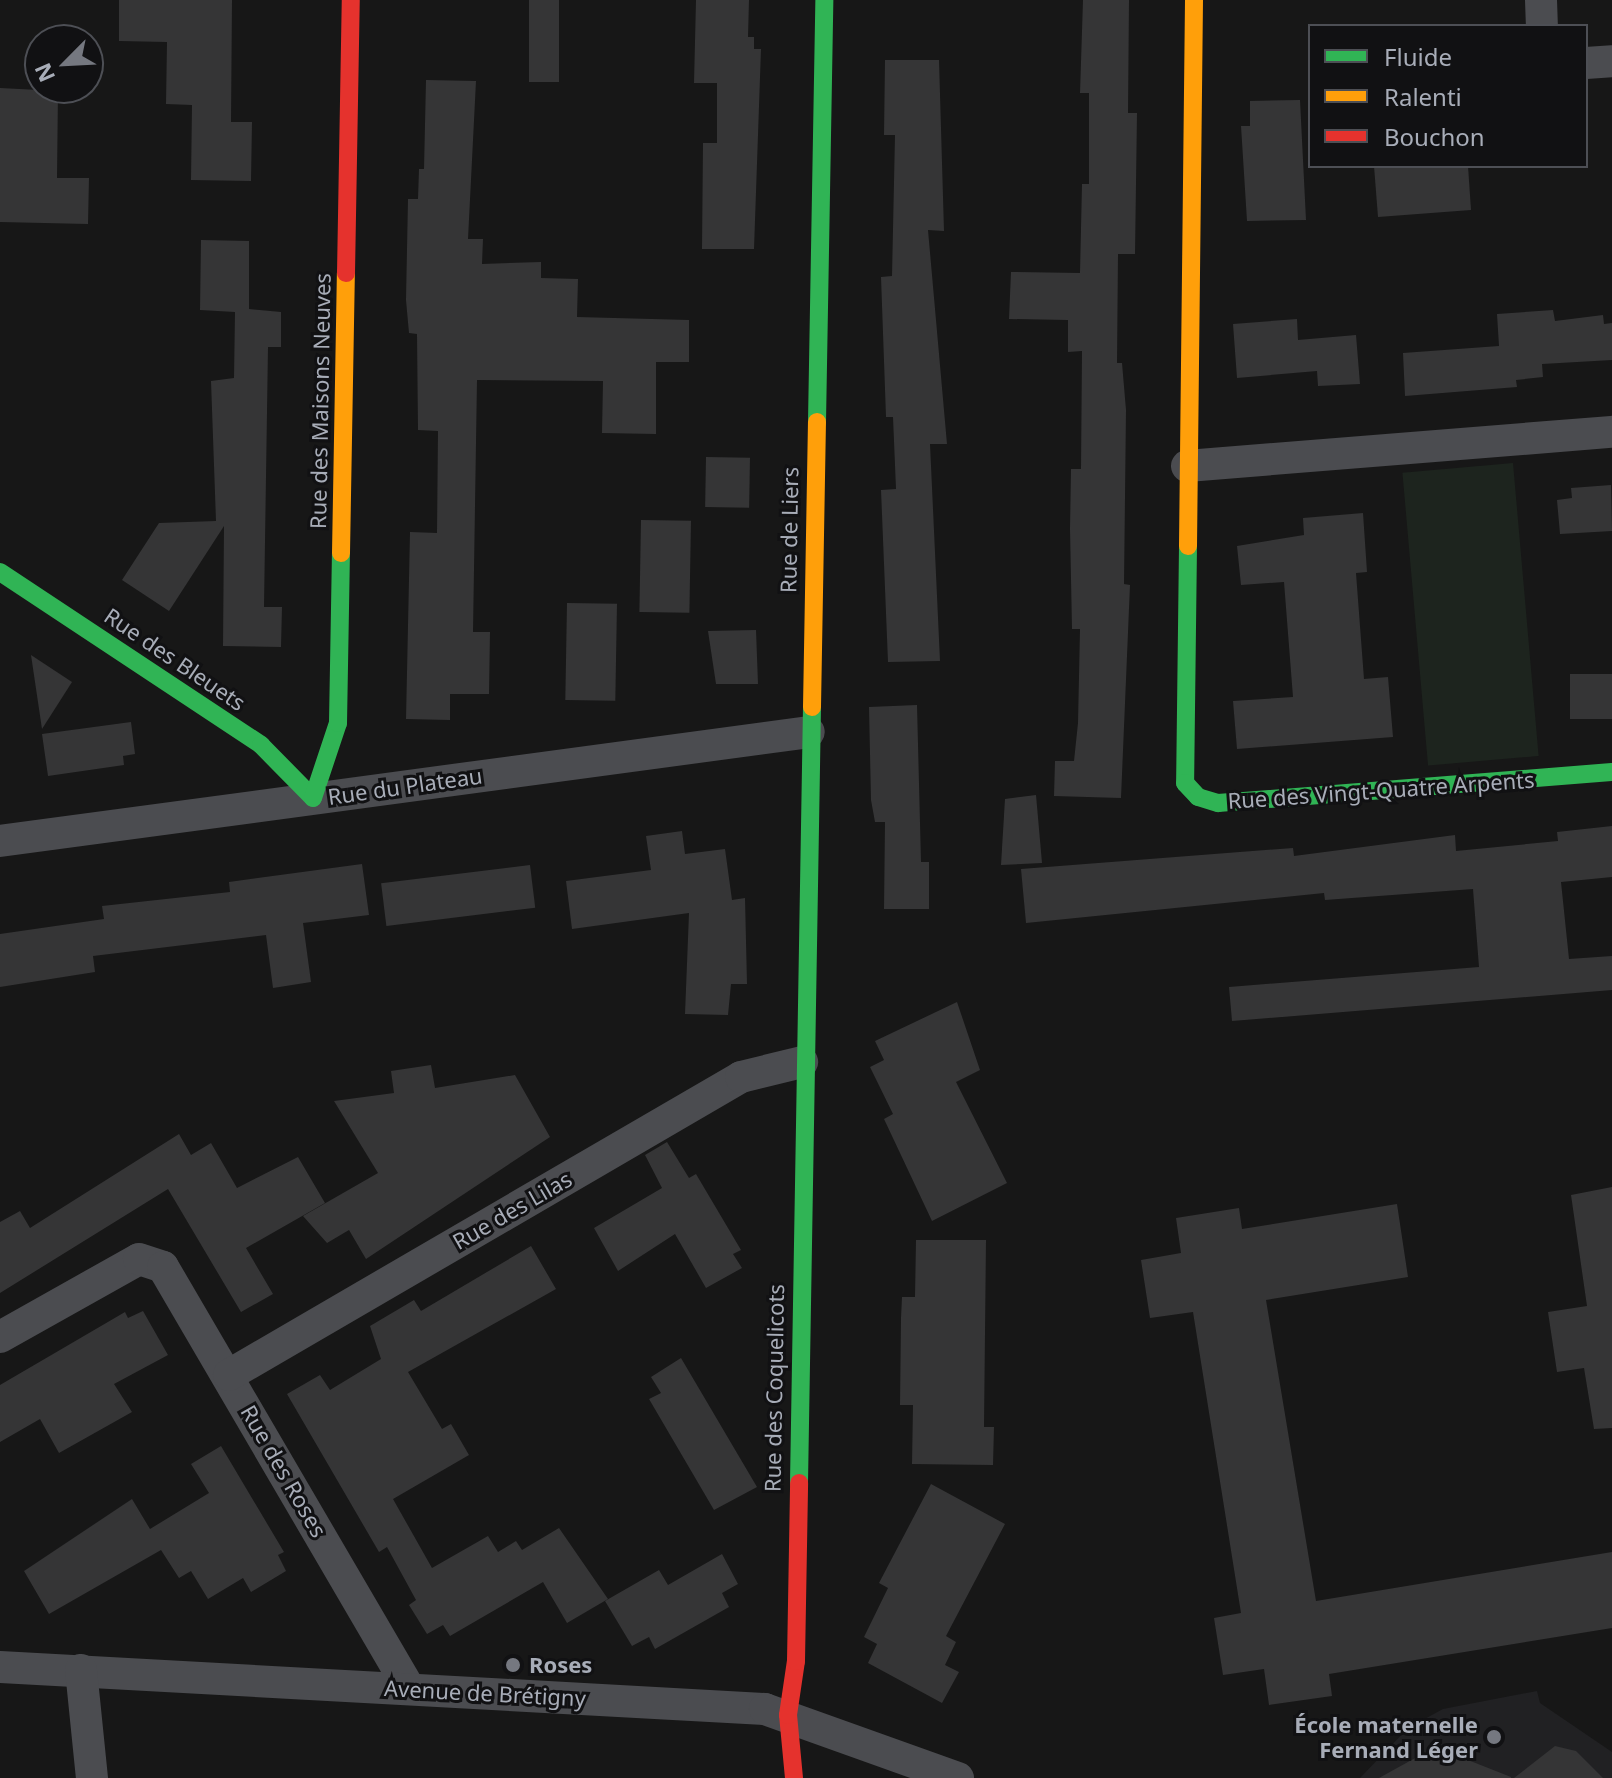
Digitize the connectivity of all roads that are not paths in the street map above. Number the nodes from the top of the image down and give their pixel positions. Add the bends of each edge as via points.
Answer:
1 (351, 0) edge
2 (824, 0) edge
3 (1194, 0) edge
4 (1541, 0) edge
5 (1542, 24) edge
6 (1612, 61) edge
7 (1588, 63) edge
8 (1612, 432) edge
9 (1187, 466) junction
10 (0, 572) edge
11 (809, 732) junction
12 (1612, 772) edge
13 (313, 798) junction
14 (0, 841) edge
15 (802, 1062) junction
16 (0, 1337) edge
17 (229, 1375) junction
18 (0, 1667) edge
19 (81, 1670) junction
20 (409, 1688) junction
21 (788, 1715) junction
22 (92, 1778) edge
23 (794, 1778) edge
24 (958, 1778) edge

1 - 13 street, Rue des Maisons Neuves via 338,723
2 - 11 street, Rue de Liers
3 - 9 street, Rue des Vingt-Quatre Arpents
4 - 5 street
6 - 7 street
8 - 9 street
9 - 12 street, Rue des Vingt-Quatre Arpents via 1183,765 1185,783 1198,797 1218,803
10 - 13 street, Rue des Bleuets via 261,745
11 - 13 street, Rue du Plateau
11 - 15 street, Rue de Liers
13 - 14 street, Rue du Plateau
15 - 17 street, Rue des Lilas via 741,1077
15 - 21 street, Rue des Coquelicots via 796,1661
16 - 17 street, Rue des Roses via 125,1265 151,1259 168,1275
17 - 20 street, Rue des Roses
18 - 19 street, Avenue de Brétigny
19 - 20 street, Avenue de Brétigny
19 - 22 street
20 - 21 street, Avenue de Brétigny
21 - 23 street, Rue des Coquelicots
21 - 24 street, Avenue de Brétigny

